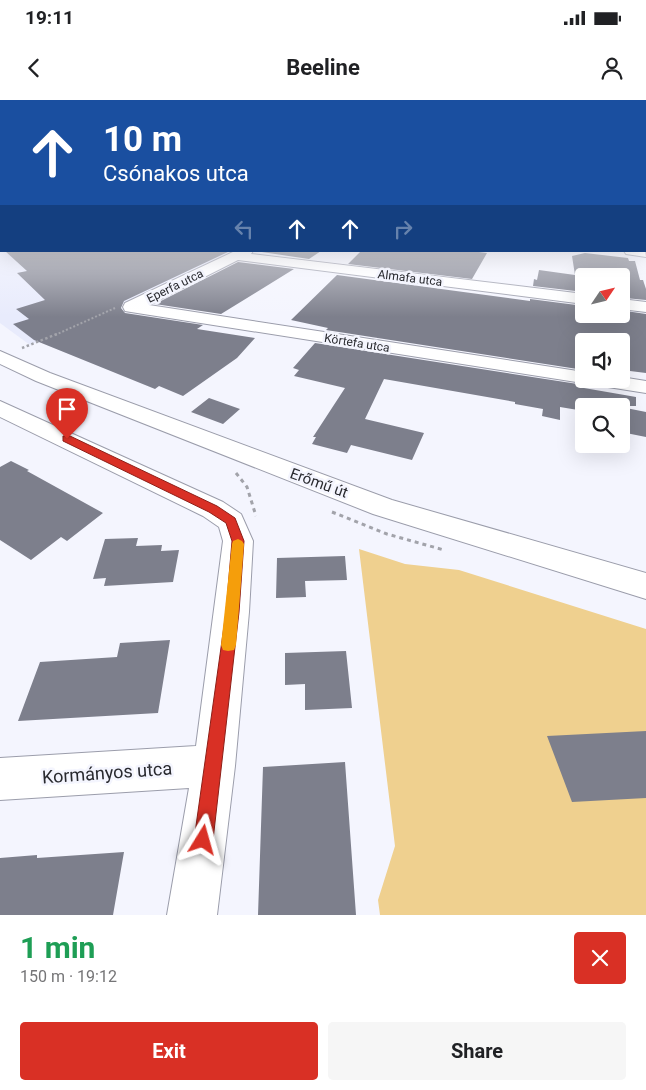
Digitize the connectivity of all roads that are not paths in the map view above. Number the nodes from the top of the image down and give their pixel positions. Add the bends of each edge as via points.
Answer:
1 (241, 254) edge
2 (575, 298) edge
3 (630, 305) edge
4 (131, 307) joint
5 (646, 307) edge
6 (7, 354) edge
7 (575, 377) edge
8 (630, 385) edge
9 (646, 387) edge
10 (0, 408) edge
11 (646, 586) edge
12 (214, 766) junction
13 (0, 779) edge
14 (192, 915) edge

1 - 2 street, Almafa utca
1 - 4 street, Eperfa utca
3 - 5 street
4 - 7 street, Körtefa utca
6 - 11 street, Erőmű út via 43,377 383,507
8 - 9 street
10 - 12 street via 213,509 231,521 238,541
12 - 13 street, Kormányos utca
12 - 14 street

